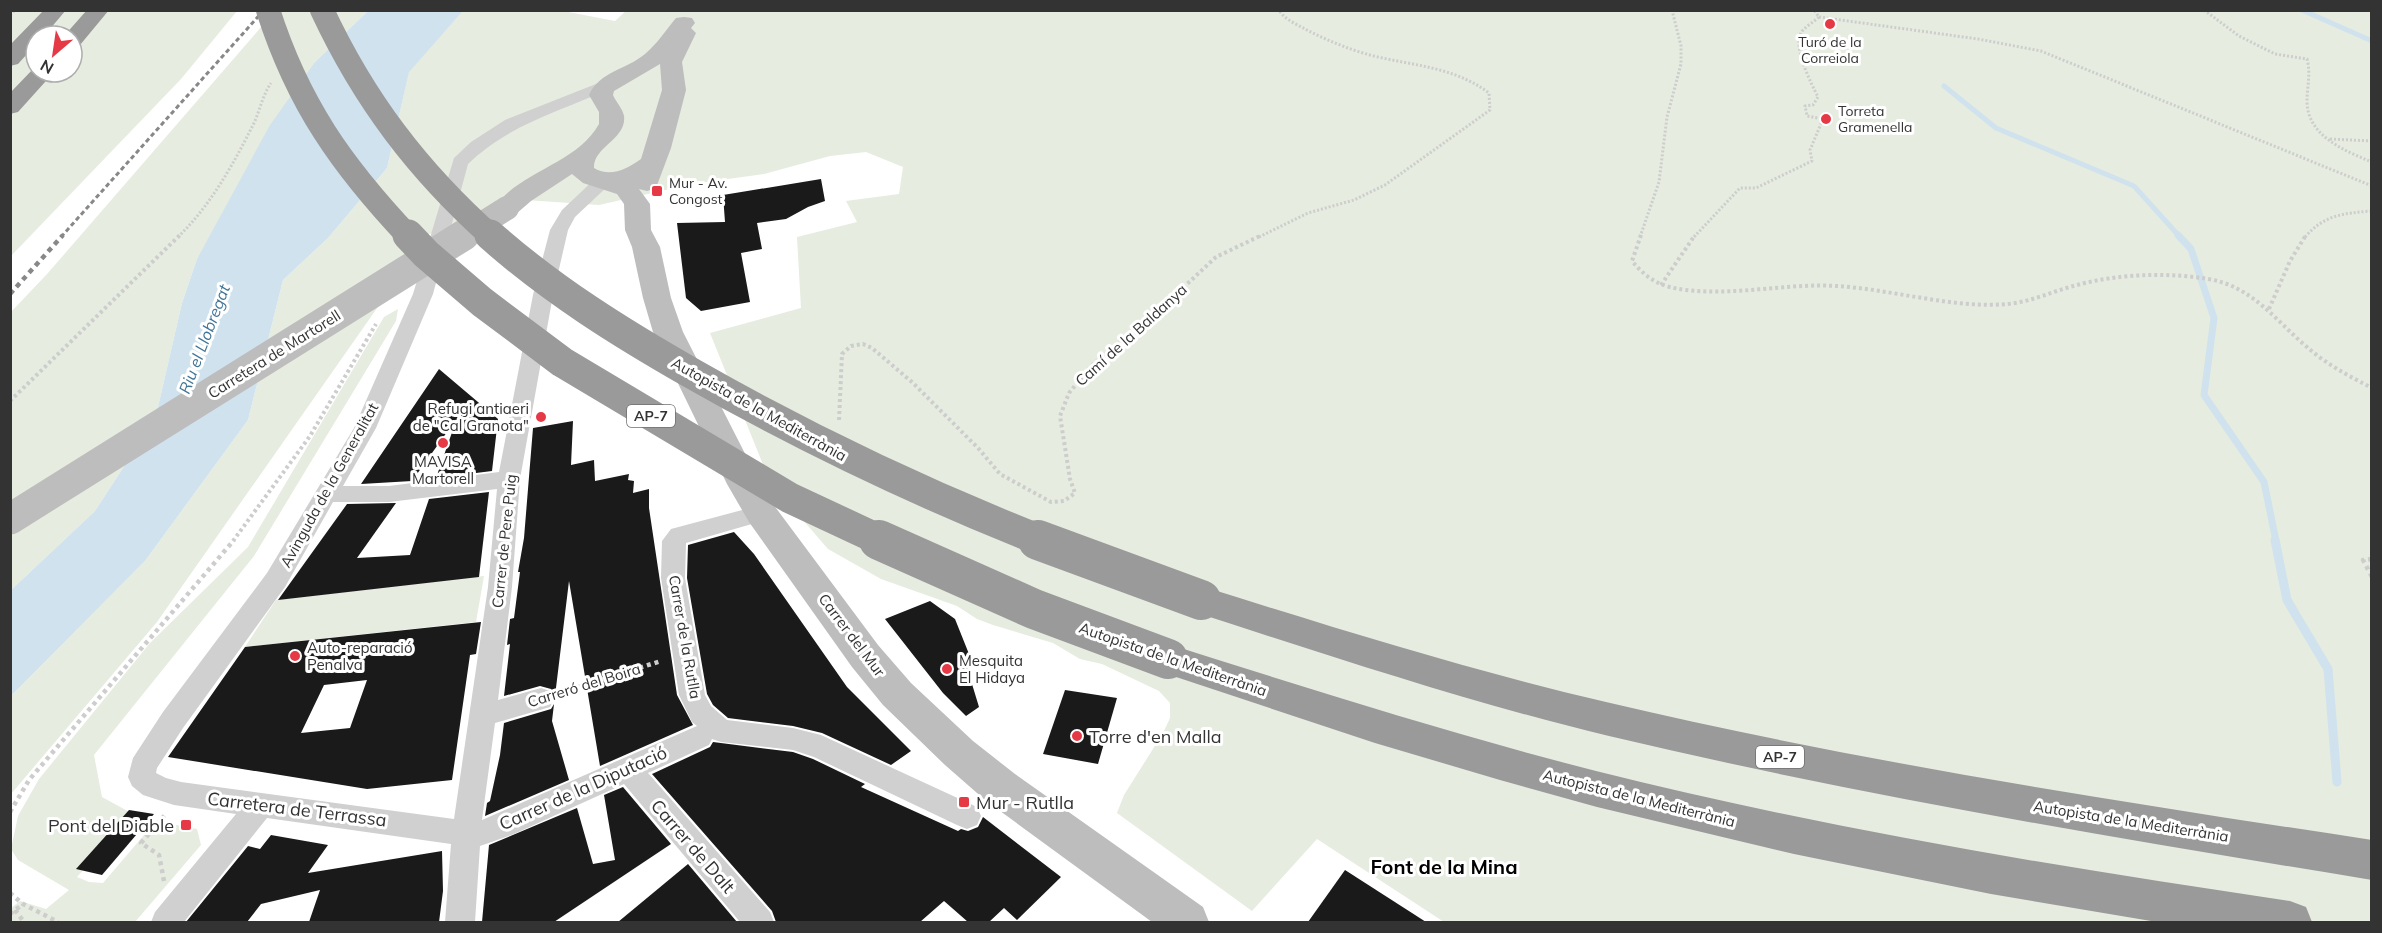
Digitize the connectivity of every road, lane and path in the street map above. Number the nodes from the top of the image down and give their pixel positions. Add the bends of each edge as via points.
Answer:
1 (15, 10) edge
2 (56, 10) edge
3 (99, 10) edge
4 (268, 10) edge
5 (322, 10) edge
6 (1279, 10) edge
7 (1672, 10) edge
8 (1814, 10) edge
9 (2204, 10) edge
10 (10, 15) edge
11 (686, 16) edge
12 (1819, 17) junction
13 (84, 27) edge
14 (10, 59) edge
15 (673, 79) junction
16 (616, 80) junction
17 (32, 84) edge
18 (265, 91) dead end
19 (10, 107) edge
20 (2328, 139) junction
21 (2372, 141) edge
22 (585, 154) junction
23 (2372, 162) edge
24 (652, 163) junction
25 (600, 179) junction
26 (2372, 186) edge
27 (507, 208) junction
28 (2372, 211) edge
29 (646, 247) junction
30 (1661, 285) junction
31 (2269, 309) junction
32 (382, 316) dead end
33 (2372, 388) edge
34 (10, 401) edge
35 (839, 422) dead end
36 (509, 479) junction
37 (328, 494) junction
38 (761, 513) junction
39 (10, 519) edge
40 (2372, 559) edge
41 (2372, 577) edge
42 (685, 653) junction
43 (541, 699) joint
44 (482, 714) junction
45 (699, 737) dead end
46 (143, 766) joint
47 (627, 769) junction
48 (260, 805) junction
49 (168, 811) dead end
50 (10, 812) edge
51 (967, 816) dead end
52 (466, 834) junction
53 (2372, 860) edge
54 (163, 885) dead end
55 (10, 894) edge
56 (23, 904) junction
57 (13, 912) edge
58 (24, 922) edge
59 (58, 922) edge
60 (166, 922) edge
61 (460, 922) edge
62 (759, 922) edge
63 (1187, 922) edge
64 (2290, 922) edge

1 - 10 path
2 - 14 highway
3 - 13 highway
4 - 64 highway, Autopista de la Mediterrània / AP-7, bridge via 304,100 351,171 426,254 482,302 562,362 790,498 918,558 1034,609 1168,659 1499,763 1781,832 2160,904
5 - 53 highway, Autopista de la Mediterrània / AP-7, bridge via 356,80 405,149 476,223 529,268 615,328 738,401 837,453 963,510 1075,556 1201,600 1424,671 1607,719 2063,811
6 - 35 path, Camí de la Baldanya via 1310,32 1341,45 1466,77 1489,93 1490,110 1385,185 1354,200 1308,213 1216,257 1090,367 1069,393 1060,416 1075,493 1064,501 1051,502 1000,474 914,383 863,344 851,346 842,354
7 - 30 path via 1681,63 1667,117 1659,182 1632,261 1637,271
8 - 12 path
9 - 20 path via 2239,36 2275,54 2307,59 2311,121
11 - 15 main road, Carrer del Mur via 685,35 671,62
11 - 16 main road via 653,59
12 - 26 path via 2041,51
12 - 30 path via 1801,33 1799,42 1805,69 1818,97 1813,105 1804,106 1807,116 1823,119 1810,150 1812,161 1756,188 1740,188 1681,250
15 - 16 main road via 653,73
15 - 24 main road, Carrer del Mur via 668,117
16 - 22 main road via 601,95 611,124
16 - 37 street, Avinguda de la Generalitat via 512,122 460,162 420,301 365,428
17 - 19 highway
18 - 34 path via 240,151 192,223
20 - 21 path
20 - 23 path via 2342,150
22 - 25 main road via 581,168 585,174
22 - 27 main road
24 - 25 main road via 630,176
24 - 29 main road, Carrer del Mur via 647,175
25 - 27 main road via 556,187
25 - 29 main road, Carrer del Mur via 633,195 638,230
25 - 36 street, Carrer de Pere Puig via 568,214 559,230
27 - 39 main road, Carretera de Martorell, bridge
28 - 31 path via 2322,220 2298,246
29 - 38 main road, Carrer del Mur via 668,332
30 - 31 path via 1692,292 1808,285 1882,289 1970,304 2006,304 2043,298 2088,282 2178,275 2223,282
31 - 33 path via 2304,346 2337,371
32 - 50 path via 310,436 249,522 28,780
36 - 37 street via 389,494
36 - 44 street, Carrer de Pere Puig via 500,587
37 - 46 street, Avinguda de la Generalitat via 276,580
38 - 42 street, Carrer de la Rutlla via 679,535 674,541 673,578
38 - 63 main road, Carrer del Mur via 865,656 927,724 989,778
40 - 41 path via 2362,560
42 - 43 path, Carreró del Boira
42 - 51 street, Carrer de la Rutlla via 692,694 701,714 720,731 793,739 821,747
43 - 44 street, Carreró del Boira
44 - 52 street, Carrer de Pere Puig
45 - 47 street, Carrer de la Diputació
46 - 48 street, Carretera de Terrassa via 142,777 161,789
47 - 52 street, Carrer de la Diputació via 504,825
47 - 62 street, Carrer de Dalt
48 - 52 street, Carretera de Terrassa
48 - 60 street
49 - 54 path via 141,843 159,855
52 - 61 street, Carrer de Pere Puig
55 - 56 path
56 - 57 path
56 - 59 path
57 - 58 path

